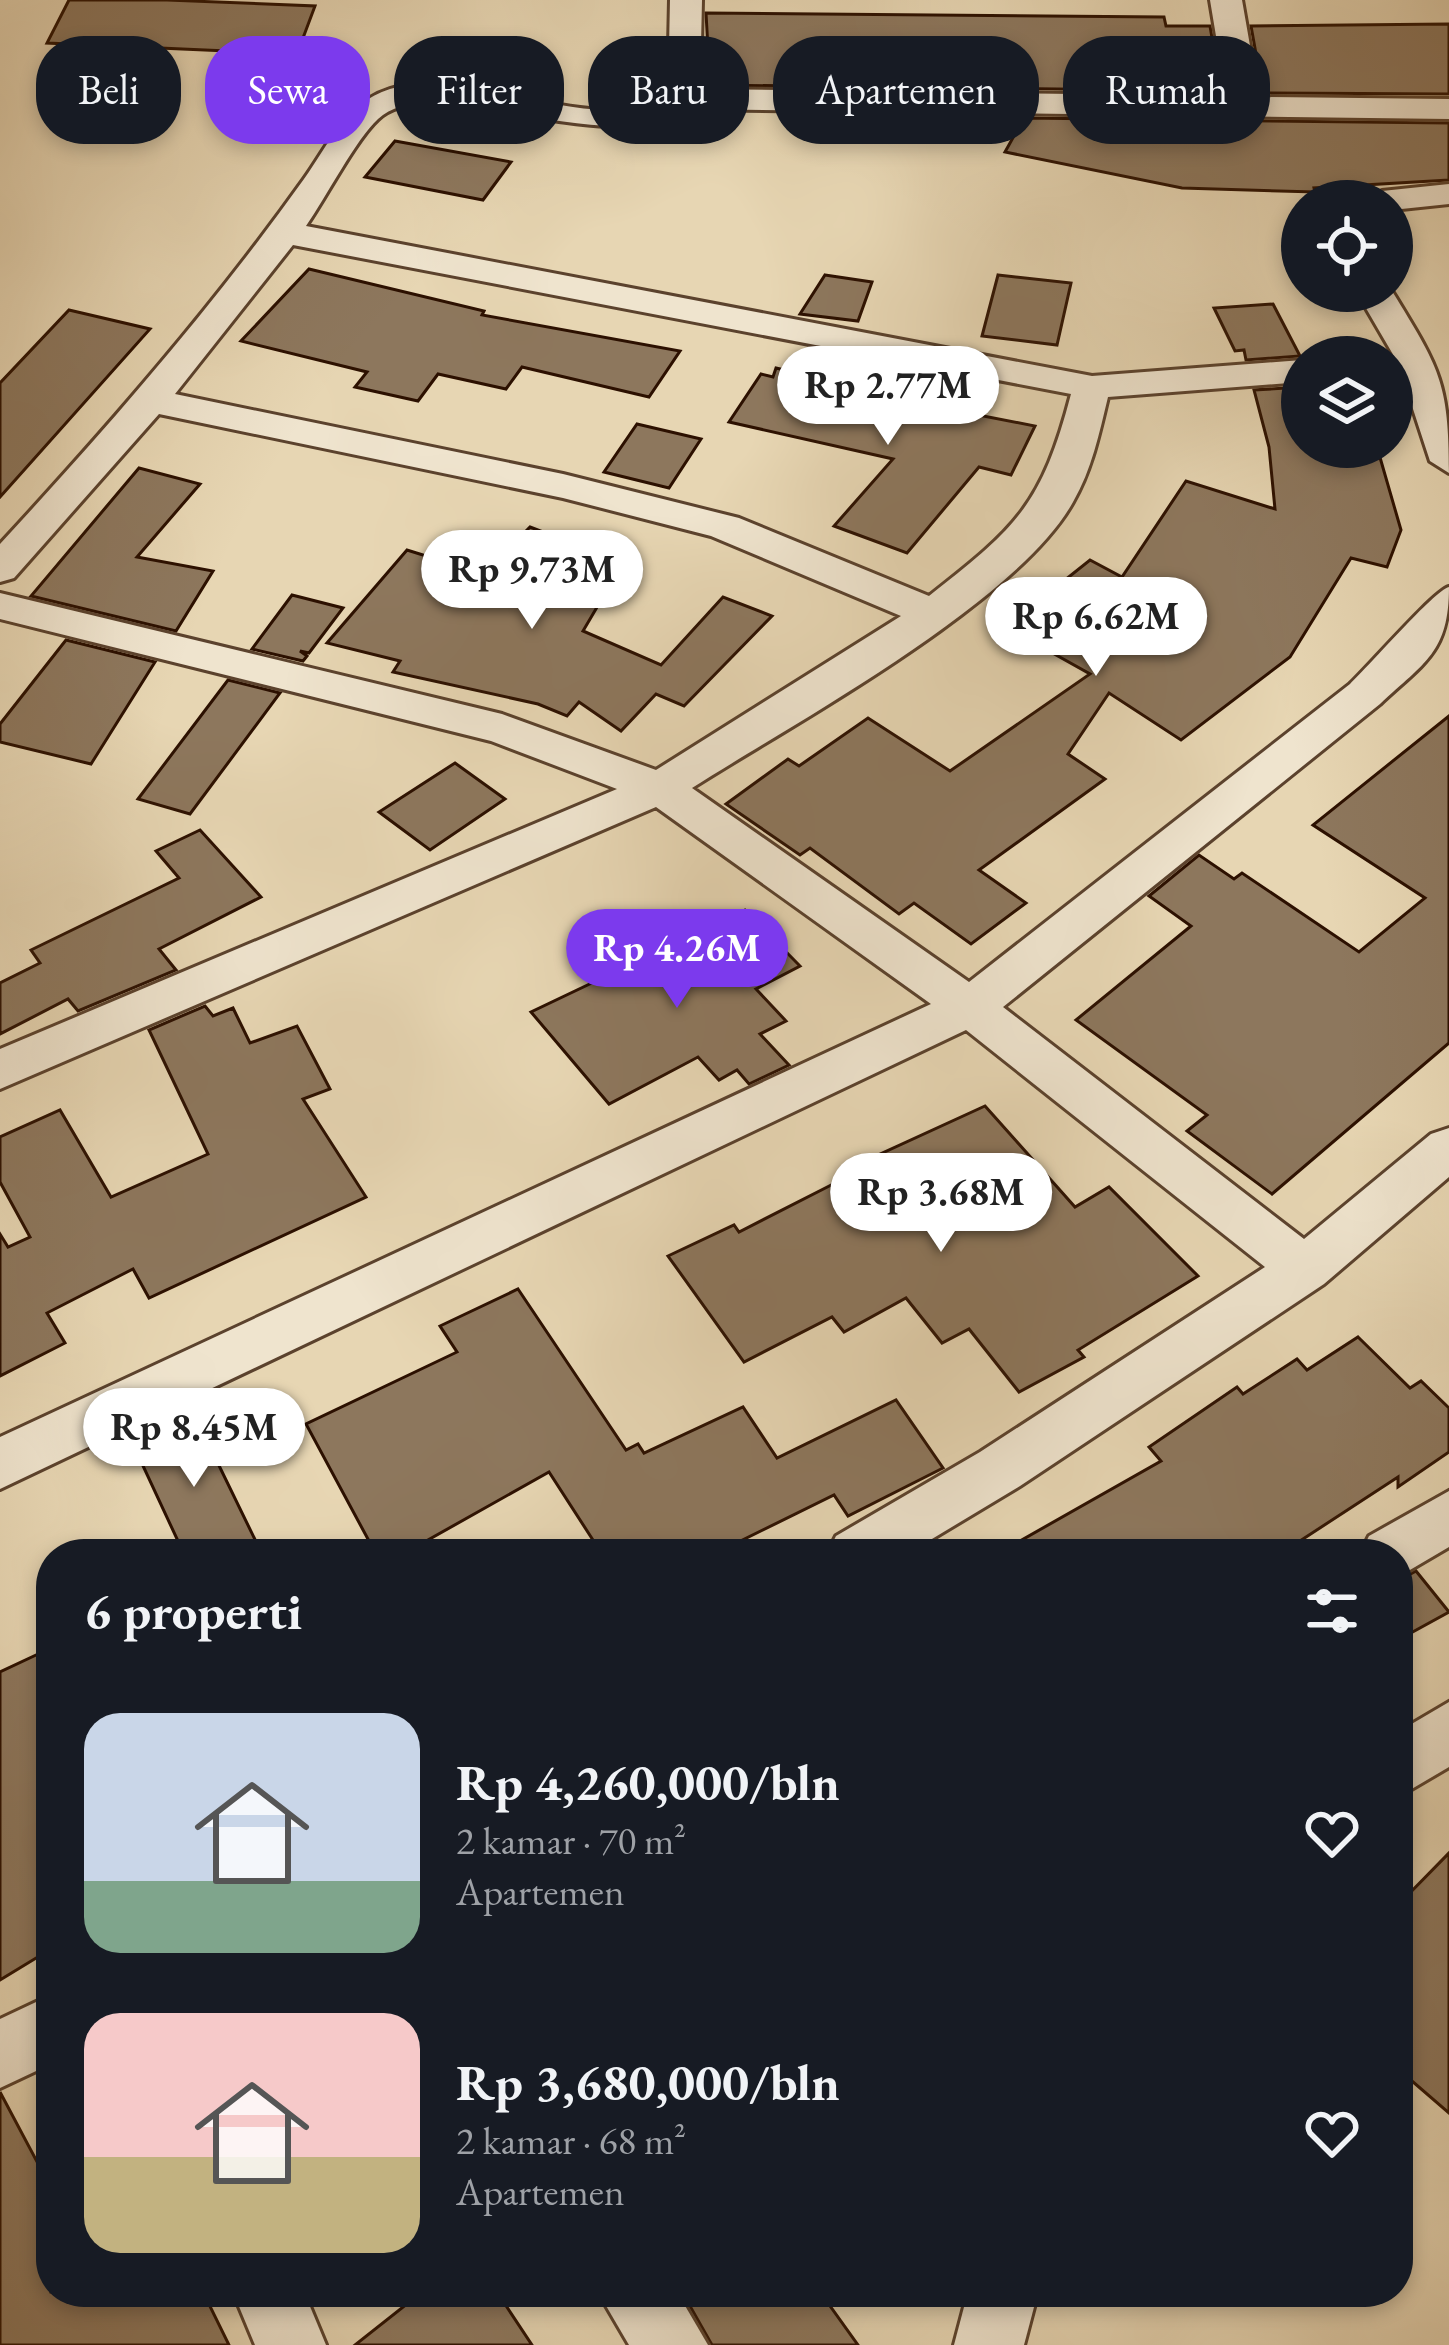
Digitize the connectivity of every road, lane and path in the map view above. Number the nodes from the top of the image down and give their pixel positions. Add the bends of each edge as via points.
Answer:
1 (686, 0) edge
2 (1226, 0) edge
3 (685, 36) edge
4 (1232, 36) edge
5 (749, 100) edge
6 (1063, 104) edge
7 (1270, 106) edge
8 (1449, 109) edge
9 (588, 114) edge
10 (1449, 194) edge
11 (1413, 198) edge
12 (286, 233) junction
13 (1387, 312) edge
14 (1419, 363) edge
15 (1281, 373) edge
16 (1091, 387) junction
17 (154, 400) junction
18 (1449, 461) edge
19 (0, 569) edge
20 (1449, 600) edge
21 (0, 606) edge
22 (934, 614) junction
23 (660, 788) junction
24 (970, 1007) junction
25 (0, 1070) edge
26 (1449, 1148) edge
27 (1304, 1269) junction
28 (0, 1464) edge
29 (1449, 1516) edge
30 (881, 1539) edge
31 (1413, 1539) edge
32 (1449, 1731) edge
33 (1413, 1757) edge
34 (36, 2036) edge
35 (0, 2055) edge
36 (275, 2307) edge
37 (644, 2307) edge
38 (999, 2307) edge
39 (291, 2345) edge
40 (673, 2345) edge
41 (989, 2345) edge

1 - 3 street
2 - 4 street
5 - 6 street
7 - 8 street
9 - 12 street via 420,94 379,100
10 - 11 street
12 - 16 street
12 - 17 street
13 - 14 street
14 - 18 street
15 - 16 street
16 - 22 street via 1073,462 1053,502 1000,561
17 - 19 street
17 - 22 street via 725,527
20 - 24 street via 1365,694
21 - 23 street via 502,729
22 - 23 street
23 - 24 street
23 - 25 street
24 - 27 street
24 - 28 street
26 - 27 street
27 - 30 street
29 - 31 street
32 - 33 street
34 - 35 street
36 - 39 street
37 - 40 street
38 - 41 street

